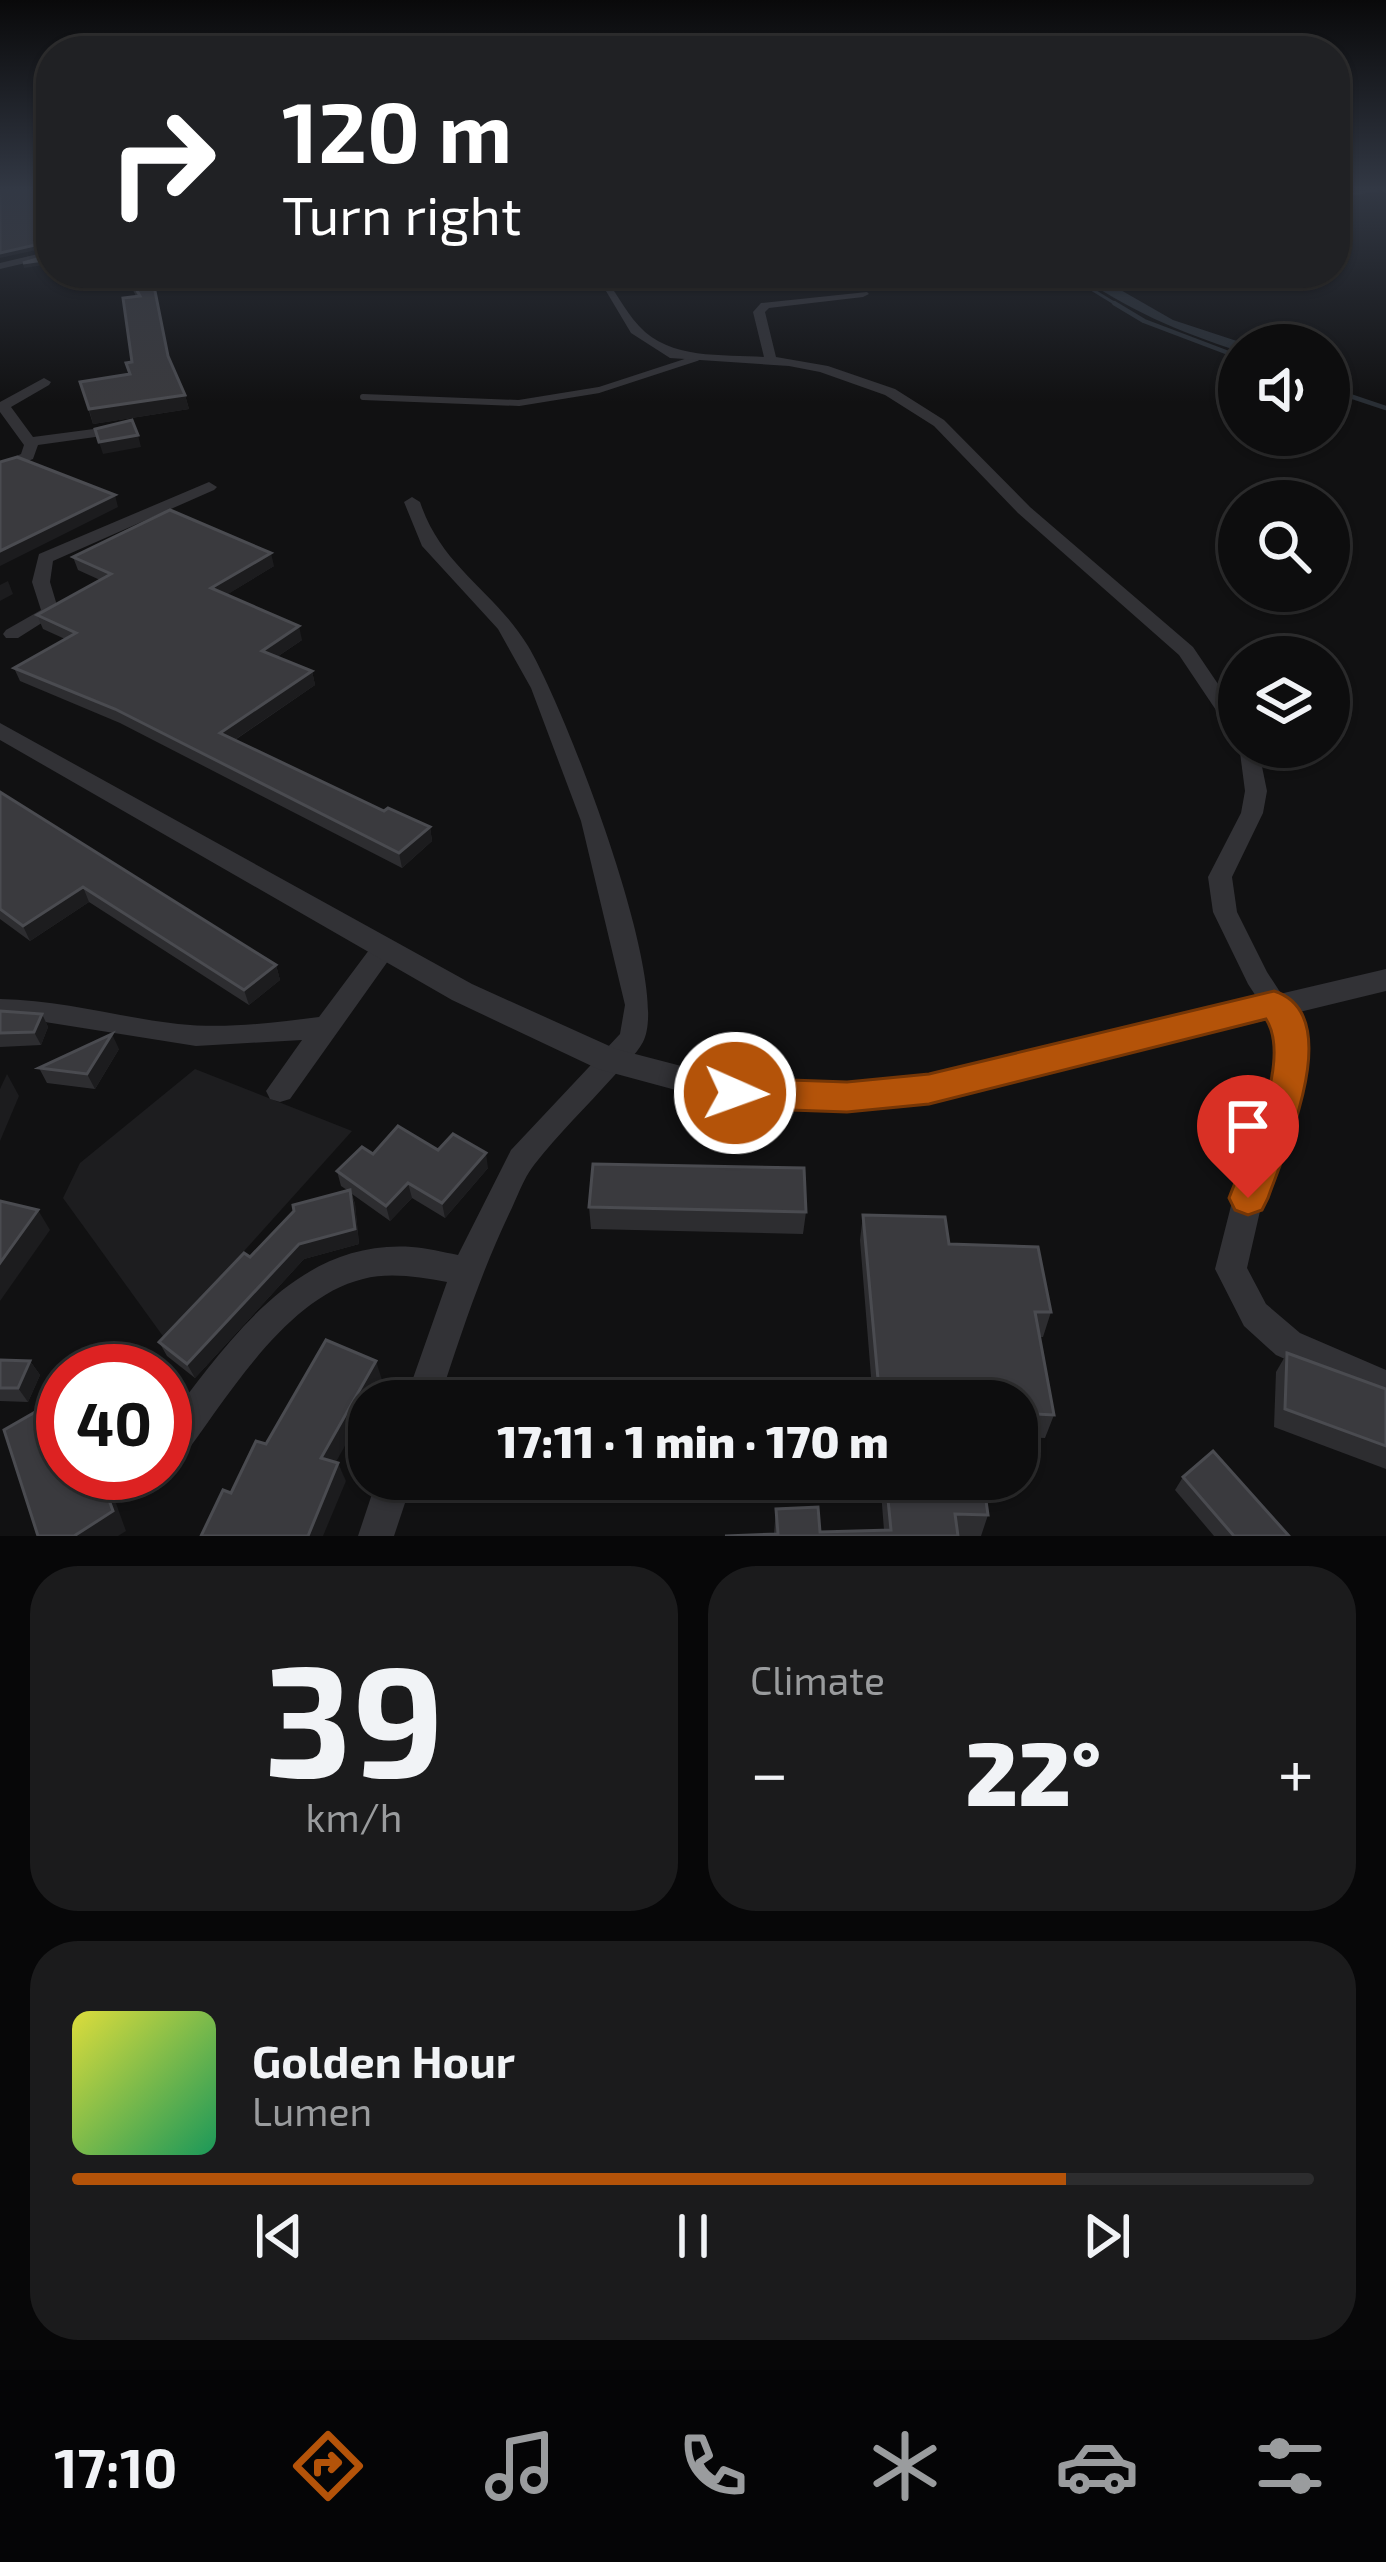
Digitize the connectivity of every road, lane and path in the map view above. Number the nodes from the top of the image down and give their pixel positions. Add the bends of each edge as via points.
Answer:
1 (31, 259) edge
2 (0, 266) edge
3 (609, 288) edge
4 (863, 294) dead end
5 (697, 358) junction
6 (771, 361) junction
7 (44, 382) dead end
8 (363, 397) dead end
9 (2, 407) edge
10 (126, 428) edge
11 (29, 442) junction
12 (0, 468) edge
13 (209, 487) dead end
14 (412, 502) dead end
15 (12, 634) dead end
16 (1218, 699) edge
17 (0, 730) edge
18 (1251, 768) edge
19 (384, 948) junction
20 (1386, 980) edge
21 (1274, 1004) junction
22 (0, 1009) edge
23 (328, 1026) junction
24 (609, 1060) junction
25 (280, 1091) dead end
26 (466, 1270) junction
27 (429, 1380) edge
28 (1386, 1387) edge
29 (192, 1419) edge
30 (388, 1500) edge
31 (376, 1536) edge

1 - 2 street
3 - 5 street via 635,329 674,355
4 - 6 street via 765,305 759,312
5 - 6 street
5 - 8 lane via 541,401
6 - 16 street via 859,379 939,423 1024,510 1186,651
7 - 9 street
9 - 11 street
10 - 11 street
11 - 12 street via 28,456
13 - 15 street via 45,558 41,582 50,612
14 - 24 street via 423,539 500,615 520,648 584,800 638,1005 632,1038
17 - 19 street
18 - 21 street via 1252,813 1220,877 1225,912
19 - 23 street
19 - 24 street
20 - 21 street
21 - 24 street via 929,1089 847,1097 735,1093
21 - 28 street via 1293,1032 1288,1089 1232,1269 1255,1315 1288,1344
22 - 23 street via 60,1010 180,1035
23 - 25 street
24 - 26 street via 521,1159
26 - 27 street
26 - 29 street via 429,1260 365,1262 308,1283
30 - 31 street

